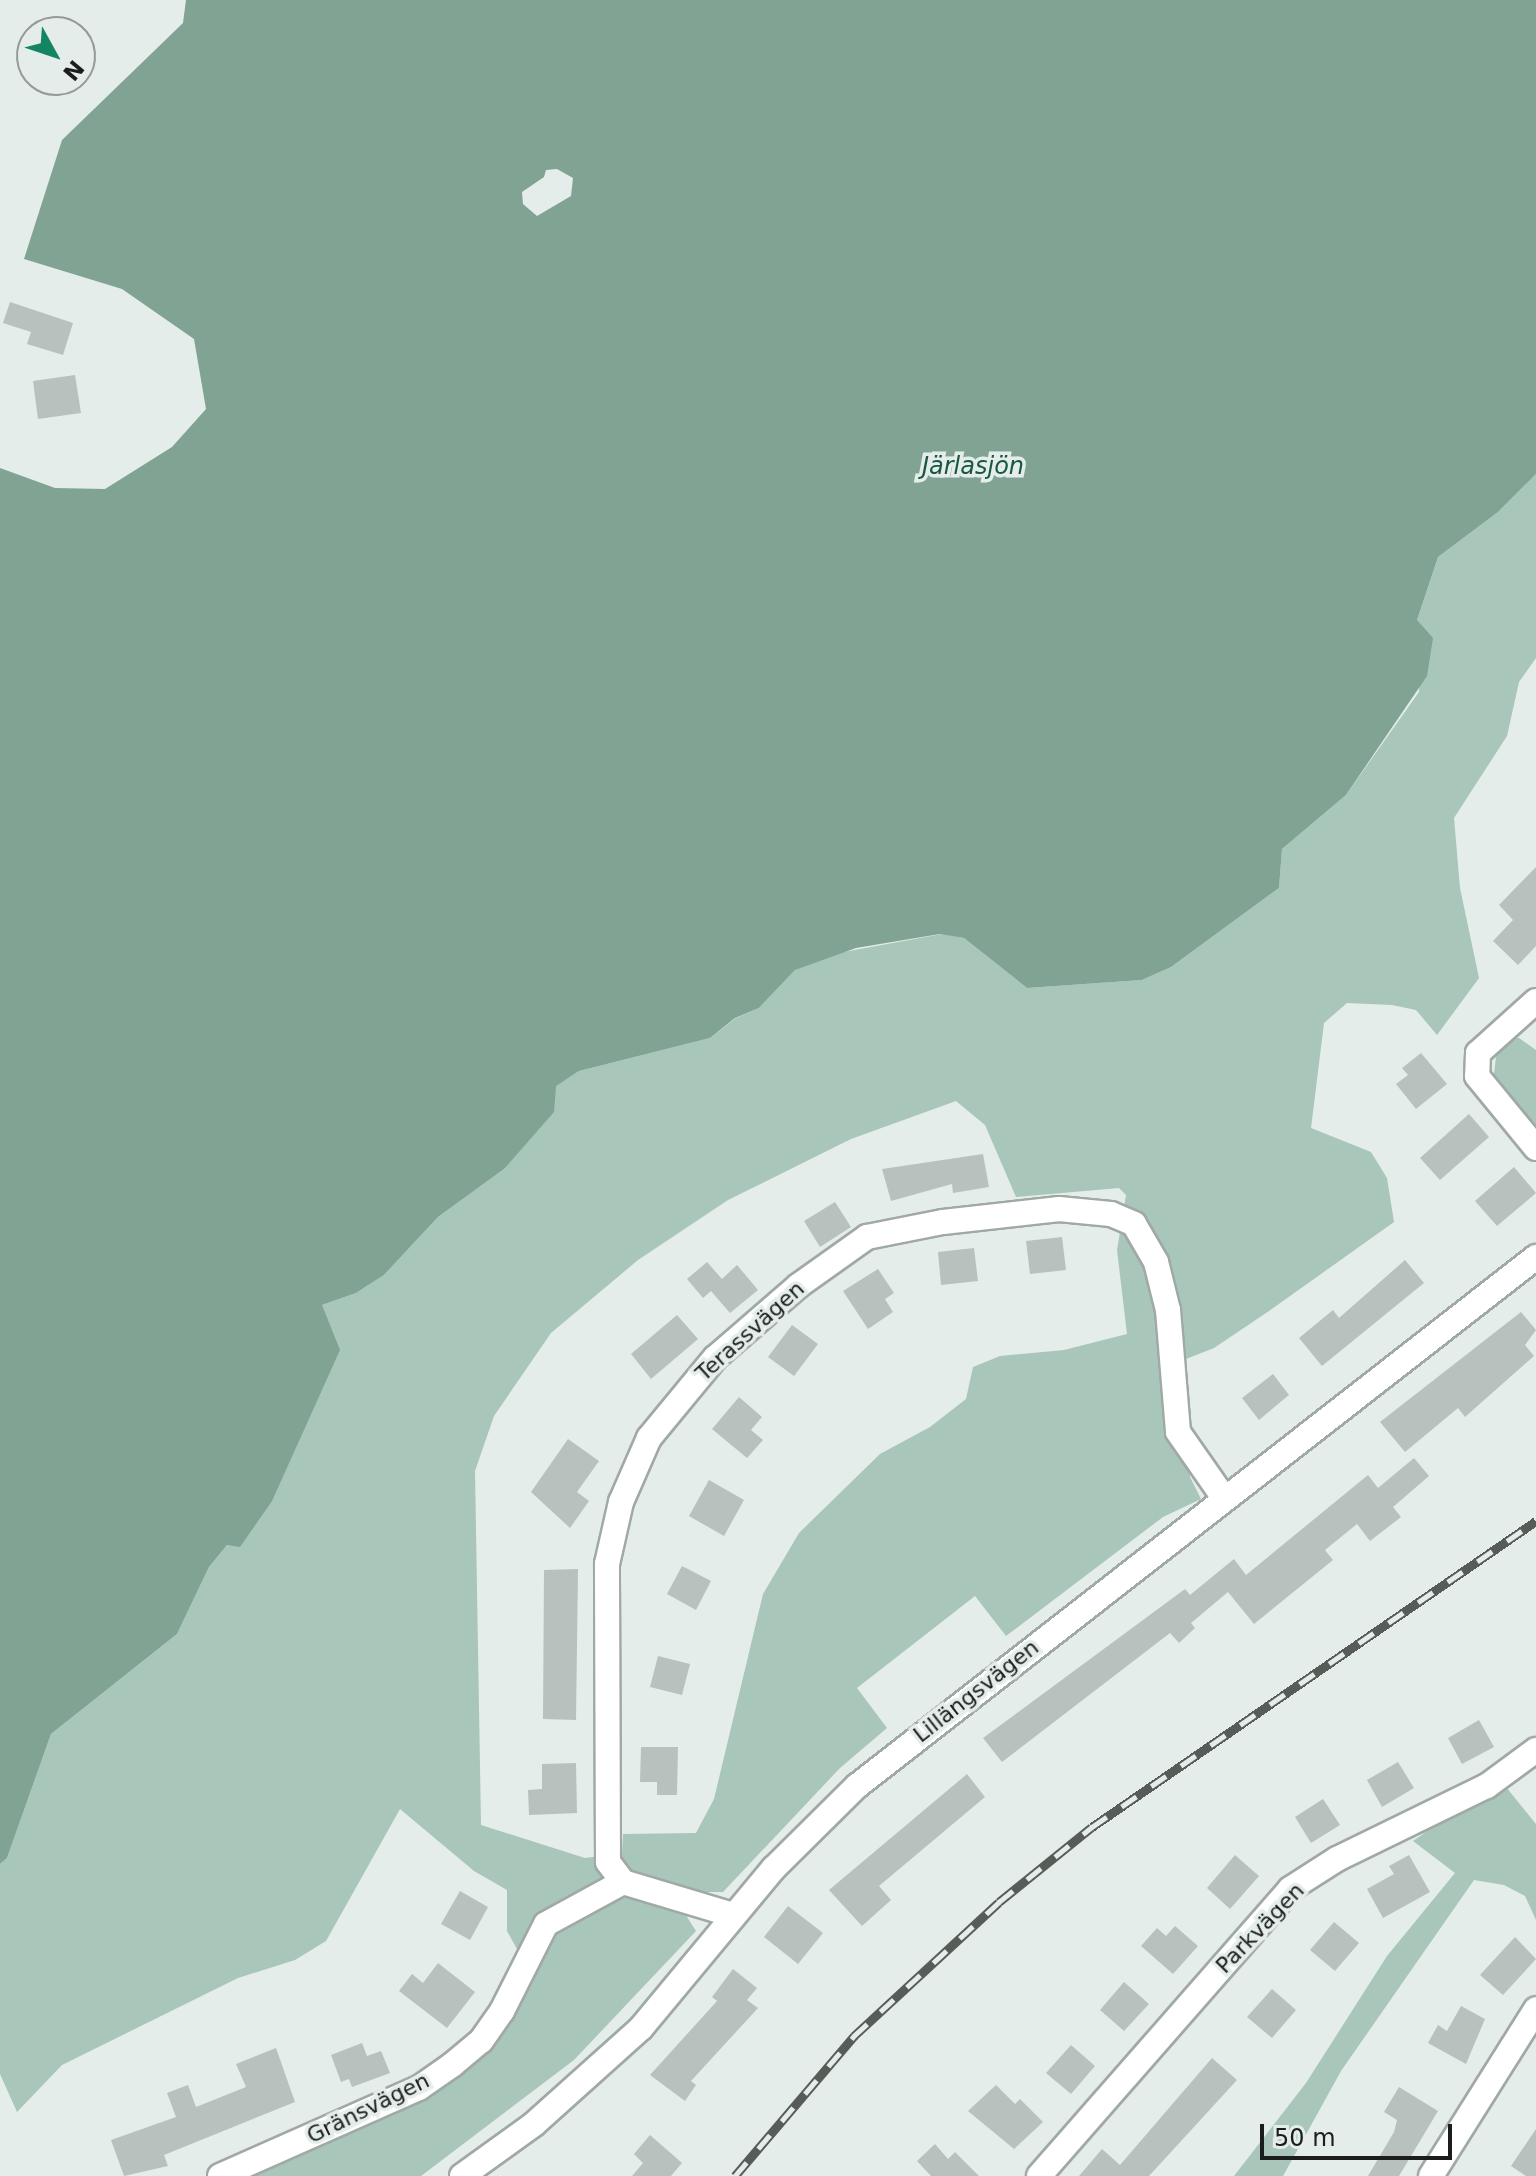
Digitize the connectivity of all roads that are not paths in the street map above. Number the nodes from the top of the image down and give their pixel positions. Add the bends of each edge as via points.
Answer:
1 (1528, 1015) edge
2 (1536, 1148) edge
3 (1536, 1257) edge
4 (1224, 1498) junction
5 (1536, 1750) edge
6 (623, 1882) junction
7 (733, 1915) junction
8 (1536, 2009) edge
9 (220, 2176) edge
10 (462, 2176) edge
11 (1039, 2176) edge
12 (1431, 2176) edge

1 - 2 street via 1478,1053 1477,1076
3 - 4 street, Lillängsvägen
4 - 6 street, Terassvägen via 1178,1432 1168,1310 1156,1262 1134,1224 1111,1214 1059,1209 867,1237 798,1286 679,1397 649,1438 621,1502 607,1564 605,1695 608,1862
4 - 7 street, Lillängsvägen via 857,1786
5 - 11 street, Parkvägen via 1487,1786 1337,1859 1290,1889
6 - 7 street
6 - 9 street, Gränsvägen via 546,1924 502,2011 481,2041 452,2065 419,2088
7 - 10 street, Lillängsvägen via 641,2028 534,2124
8 - 12 street via 1483,2085

